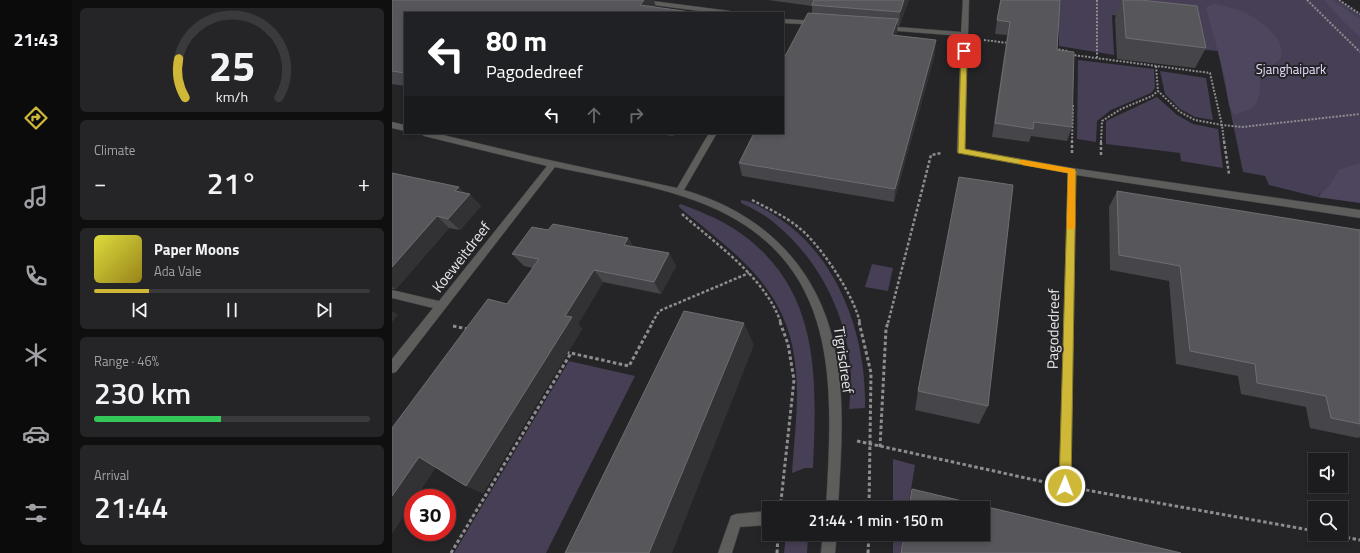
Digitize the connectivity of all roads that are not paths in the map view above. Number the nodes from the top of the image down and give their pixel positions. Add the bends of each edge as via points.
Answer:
1 (630, 0) edge
2 (702, 0) edge
3 (966, 0) edge
4 (696, 8) junction
5 (723, 12) edge
6 (784, 21) edge
7 (822, 24) edge
8 (878, 28) edge
9 (965, 36) junction
10 (392, 125) edge
11 (404, 128) edge
12 (428, 134) edge
13 (712, 134) edge
14 (553, 164) junction
15 (1072, 171) junction
16 (679, 192) junction
17 (1360, 214) edge
18 (392, 294) edge
19 (441, 306) junction
20 (392, 368) edge
21 (1065, 486) dead end
22 (832, 501) edge
23 (762, 519) edge
24 (829, 541) edge
25 (725, 553) edge
26 (828, 553) edge

1 - 4 street
2 - 4 street
3 - 9 street
4 - 5 street
6 - 7 street
8 - 9 street
9 - 15 street via 961,151
10 - 11 street
12 - 14 street, Tigrisdreef
13 - 16 street
14 - 16 street, Tigrisdreef
14 - 19 street, Koeweitdreef
15 - 17 street
15 - 21 street, Pagodedreef
16 - 22 street, Tigrisdreef via 726,209 758,230 784,254 815,298 825,327 832,375 835,436
18 - 19 street
19 - 20 street, Koeweitdreef
23 - 25 street via 736,521
24 - 26 street

